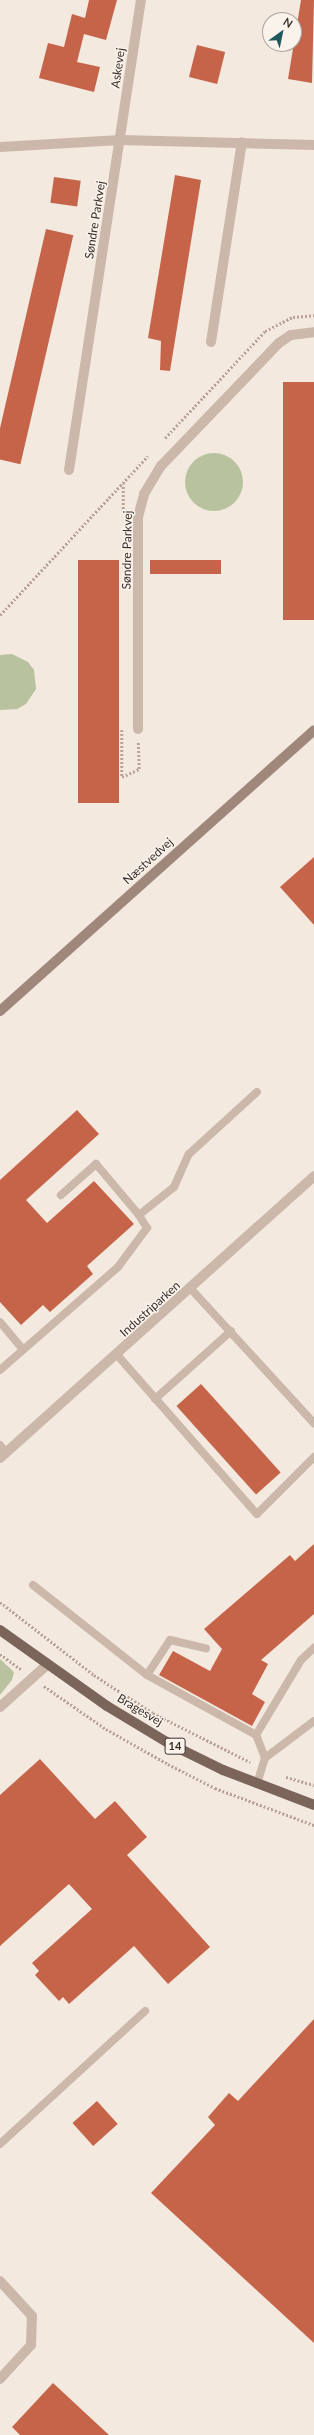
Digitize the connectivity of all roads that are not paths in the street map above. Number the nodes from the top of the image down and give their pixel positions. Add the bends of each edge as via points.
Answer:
1 (141, 0) edge
2 (121, 140) junction
3 (242, 142) junction
4 (314, 145) edge
5 (0, 147) edge
6 (314, 332) edge
7 (211, 342) dead end
8 (68, 470) dead end
9 (138, 729) road end
10 (314, 730) edge
11 (0, 1011) edge
12 (257, 1092) dead end
13 (314, 1176) edge
14 (61, 1195) dead end
15 (139, 1215) junction
16 (191, 1289) junction
17 (0, 1322) edge
18 (231, 1331) junction
19 (23, 1349) junction
20 (118, 1356) junction
21 (0, 1370) edge
22 (155, 1398) junction
23 (314, 1423) edge
24 (2, 1452) edge
25 (314, 1457) edge
26 (32, 1585) dead end
27 (0, 1624) edge
28 (0, 1630) edge
29 (206, 1648) dead end
30 (314, 1648) edge
31 (48, 1664) junction
32 (147, 1675) junction
33 (0, 1708) edge
34 (314, 1721) edge
35 (256, 1735) junction
36 (265, 1758) junction
37 (257, 1784) junction
38 (314, 1805) edge
39 (145, 2011) dead end
40 (0, 2144) edge
41 (0, 2281) edge
42 (0, 2378) edge

1 - 2 street, Askevej
2 - 3 street
2 - 5 street
2 - 8 street, Søndre Parkvej
3 - 4 street
3 - 7 street
6 - 9 street, Søndre Parkvej via 291,335 279,343 161,466 144,494 138,517
10 - 11 main road, Næstvedvej
12 - 15 lane via 189,1154 174,1187
13 - 16 street, Industriparken
14 - 15 lane via 96,1164
15 - 19 lane via 147,1228 118,1267
16 - 18 lane
16 - 20 street, Industriparken
17 - 19 lane
18 - 22 lane
18 - 23 lane
19 - 21 lane
20 - 22 lane
20 - 24 street, Industriparken
22 - 25 lane via 257,1514
26 - 32 lane
27 - 31 main road, Bragesvej / 14
28 - 31 main road, Bragesvej
29 - 32 lane via 170,1640
30 - 35 lane via 301,1660
31 - 33 street
31 - 37 main road, Bragesvej / 14 via 107,1706 170,1744
32 - 35 lane
34 - 36 lane
35 - 36 lane
36 - 37 lane
37 - 38 main road, Bragesvej / 14
39 - 40 lane
41 - 42 street via 32,2316 32,2323 31,2345

